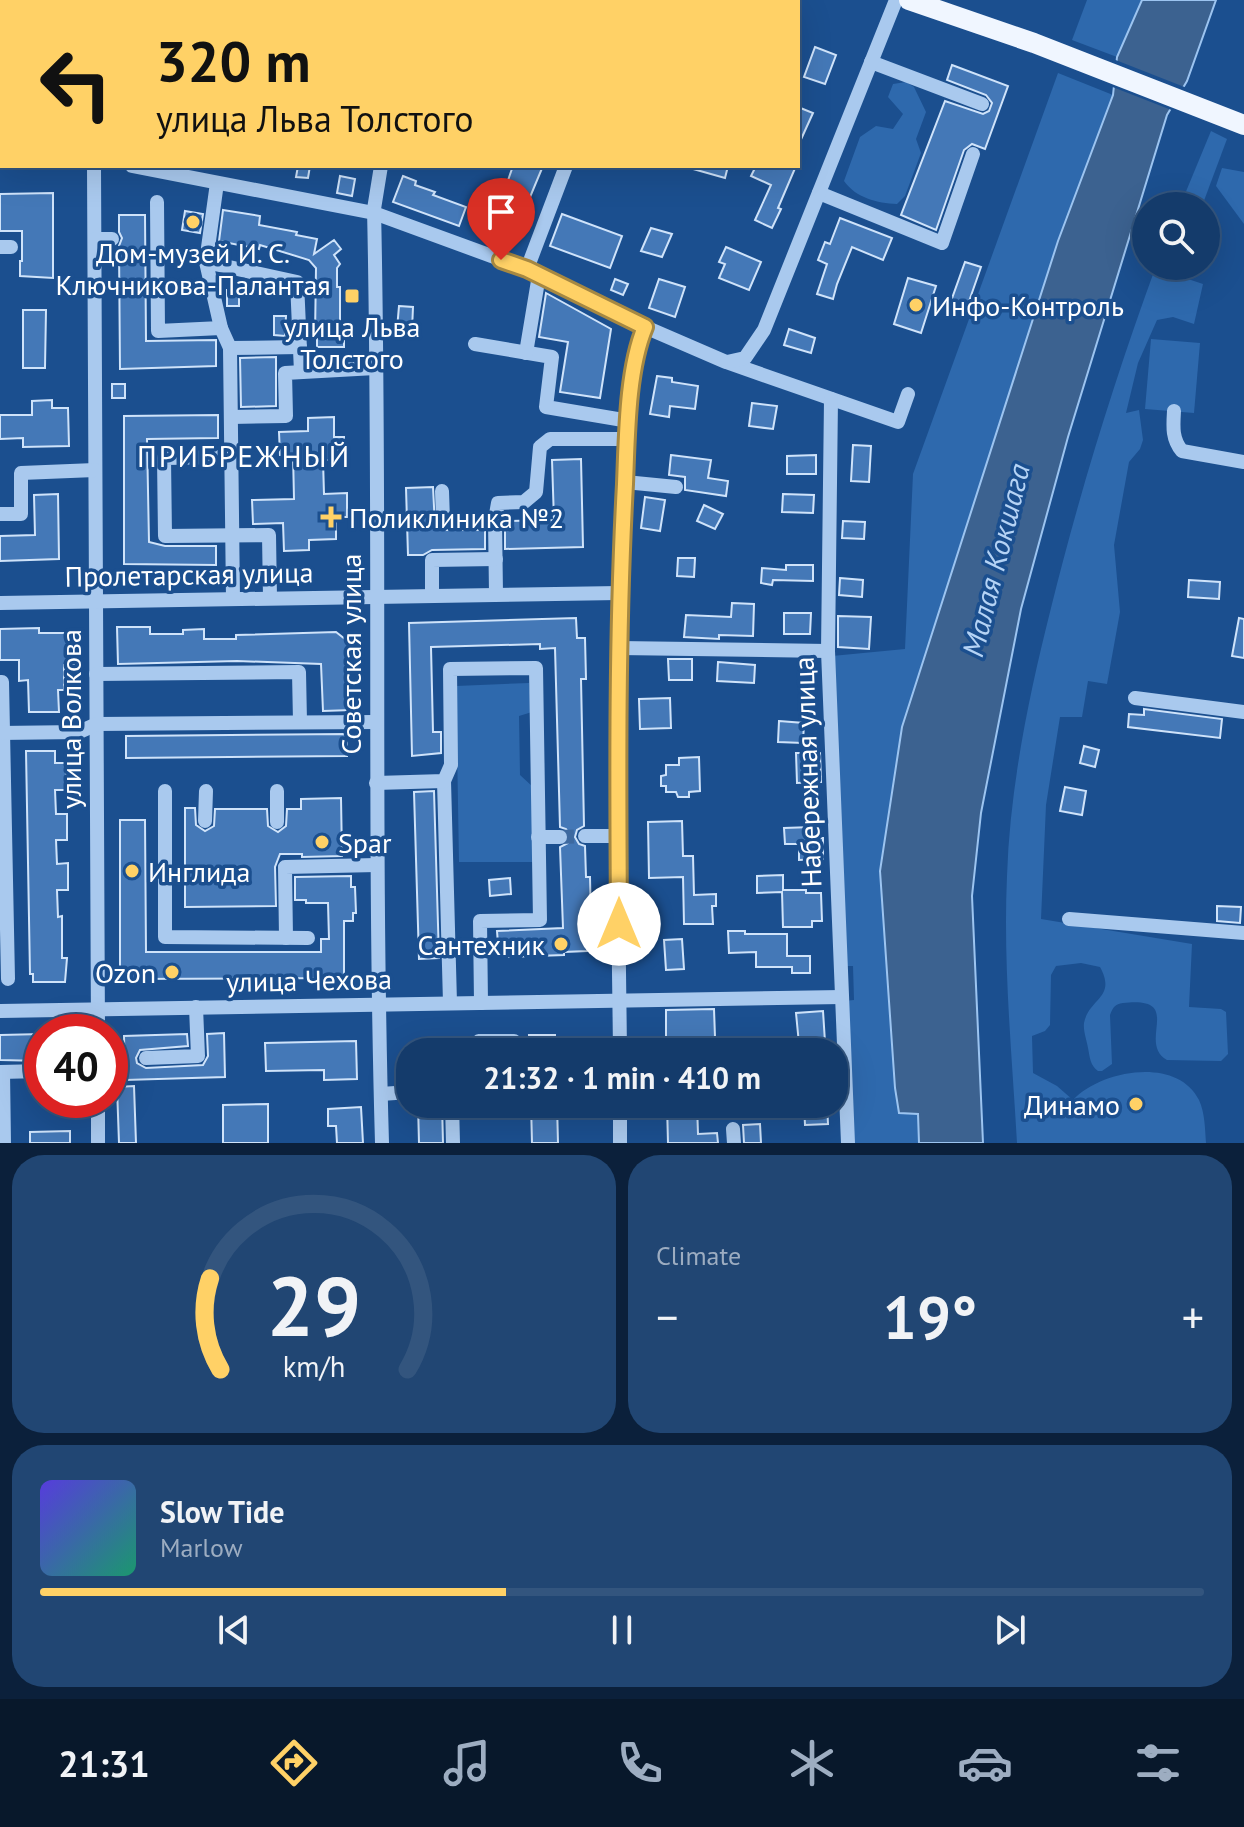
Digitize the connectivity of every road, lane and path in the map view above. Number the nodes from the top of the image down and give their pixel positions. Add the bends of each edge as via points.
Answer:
1 (896, 0) edge
2 (909, 0) edge
3 (871, 62) junction
4 (982, 104) dead end
5 (1244, 125) edge
6 (973, 154) dead end
7 (94, 168) edge
8 (142, 168) edge
9 (381, 168) edge
10 (565, 168) edge
11 (217, 183) junction
12 (819, 193) junction
13 (157, 202) dead end
14 (374, 213) junction
15 (95, 239) junction
16 (112, 239) dead end
17 (206, 262) junction
18 (533, 272) junction
19 (645, 327) junction
20 (221, 328) junction
21 (475, 344) dead end
22 (300, 347) junction
23 (230, 348) junction
24 (526, 353) junction
25 (726, 362) junction
26 (375, 368) junction
27 (301, 372) junction
28 (908, 394) dead end
29 (831, 399) junction
30 (1174, 411) dead end
31 (231, 417) junction
32 (629, 421) junction
33 (632, 442) junction
34 (231, 457) junction
35 (1244, 462) edge
36 (95, 470) junction
37 (625, 482) junction
38 (676, 487) dead end
39 (442, 491) dead end
40 (0, 514) edge
41 (495, 520) junction
42 (232, 535) junction
43 (496, 559) junction
44 (619, 593) junction
45 (432, 594) junction
46 (496, 594) junction
47 (377, 595) junction
48 (270, 598) junction
49 (233, 599) junction
50 (0, 603) edge
51 (96, 603) junction
52 (619, 648) junction
53 (828, 651) junction
54 (96, 674) junction
55 (0, 682) edge
56 (1135, 698) dead end
57 (1244, 712) edge
58 (300, 722) junction
59 (376, 722) junction
60 (97, 724) junction
61 (2, 733) edge
62 (444, 781) junction
63 (376, 783) junction
64 (165, 791) dead end
65 (206, 791) dead end
66 (277, 791) dead end
67 (205, 821) dead end
68 (277, 822) dead end
69 (585, 836) tunnel mouth
70 (619, 836) junction
71 (538, 837) junction
72 (560, 837) tunnel mouth
73 (377, 865) junction
74 (3, 874) edge
75 (1069, 919) dead end
76 (1244, 933) edge
77 (286, 938) junction
78 (308, 938) dead end
79 (8, 979) dead end
80 (842, 997) junction
81 (620, 1001) junction
82 (450, 1003) junction
83 (481, 1003) junction
84 (379, 1004) junction
85 (196, 1007) junction
86 (98, 1009) junction
87 (0, 1011) edge
88 (98, 1014) edge
89 (620, 1038) edge
90 (146, 1058) dead end
91 (24, 1071) edge
92 (2, 1072) edge
93 (396, 1093) edge
94 (381, 1094) junction
95 (98, 1118) edge
96 (452, 1118) edge
97 (620, 1118) edge
98 (4, 1143) edge
99 (98, 1143) edge
100 (382, 1143) edge
101 (453, 1143) edge
102 (620, 1143) edge
103 (848, 1143) edge

1 - 3 street
2 - 5 main road
3 - 4 street
3 - 12 street
6 - 12 street via 942,243
7 - 15 street, улица Волкова
8 - 11 street
9 - 14 street, Советская улица
10 - 18 street
11 - 14 street
11 - 17 street
12 - 25 street via 764,330 745,358
13 - 20 street via 158,331
14 - 18 street
14 - 26 street, Советская улица
15 - 16 street
15 - 36 street, улица Волкова
17 - 20 street
17 - 22 street via 297,282
18 - 19 street
18 - 24 street
19 - 25 street
19 - 32 street via 635,359
20 - 23 street
21 - 24 street
22 - 23 street
22 - 27 street
23 - 31 street
24 - 32 street via 552,357 546,407
25 - 29 street
26 - 27 street
26 - 47 street, Советская улица
27 - 31 street via 285,373 286,416
28 - 29 street via 898,422
29 - 53 street, Набережная улица
30 - 35 street via 1173,431 1182,451
31 - 34 street
32 - 33 street
33 - 37 street
33 - 41 street via 550,439 540,447 536,492 524,502 498,503
34 - 42 street
34 - 42 street via 164,458 165,536
36 - 40 street via 21,473 21,514
36 - 51 street, улица Волкова
37 - 38 street
37 - 44 street
39 - 41 street via 443,520
41 - 43 street
42 - 48 street via 269,535
42 - 49 street
43 - 45 street via 432,560
43 - 46 street
44 - 46 street, Пролетарская улица
44 - 52 street
45 - 46 street, Пролетарская улица
45 - 47 street, Пролетарская улица
47 - 48 street, Пролетарская улица
47 - 59 street, Советская улица
48 - 49 street, Пролетарская улица
49 - 51 street, Пролетарская улица
50 - 51 street, Пролетарская улица
51 - 54 street, улица Волкова
52 - 53 street
52 - 70 street
53 - 80 street, Набережная улица
54 - 58 street via 299,672
54 - 60 street, улица Волкова
55 - 61 street
56 - 57 street
58 - 59 street
58 - 60 street
59 - 63 street, Советская улица
60 - 61 street via 79,732
60 - 86 street, улица Волкова
61 - 74 street
62 - 63 street
62 - 71 street via 451,765 450,669 536,668
62 - 82 street
63 - 73 street, Советская улица
64 - 77 street via 165,937
65 - 67 street
66 - 68 street
69 - 70 street
70 - 81 street
71 - 72 street
71 - 83 street via 540,920 480,921
73 - 77 street via 285,867
73 - 84 street, Советская улица
74 - 79 street
75 - 76 street
77 - 78 street
80 - 81 street, улица Чехова
80 - 103 street, Набережная улица
81 - 83 street, улица Чехова
81 - 89 street
82 - 83 street, улица Чехова
82 - 84 street, улица Чехова
84 - 85 street, улица Чехова
84 - 94 street, Советская улица
85 - 86 street, улица Чехова
85 - 90 street via 198,1056
86 - 87 street, улица Чехова
86 - 88 street, улица Волкова
91 - 92 street
92 - 98 street
93 - 94 street
94 - 100 street, Советская улица
95 - 99 street
96 - 101 street
97 - 102 street

